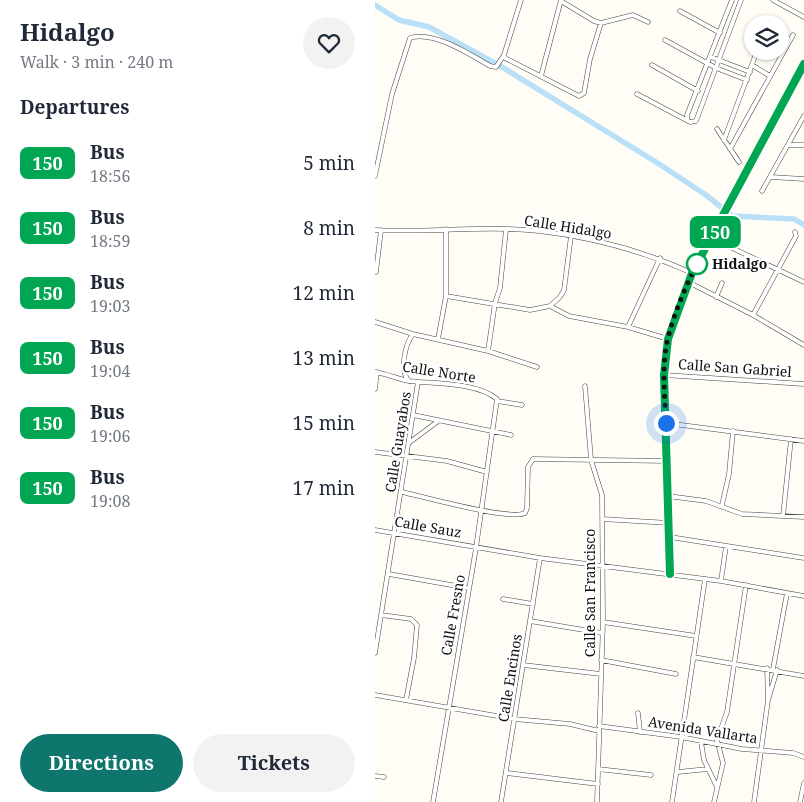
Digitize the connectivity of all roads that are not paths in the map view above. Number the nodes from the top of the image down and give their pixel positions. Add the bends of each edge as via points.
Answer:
1 (521, 0) edge
2 (561, 0) edge
3 (725, 0) edge
4 (741, 0) edge
5 (773, 0) edge
6 (731, 1) edge
7 (680, 11) dead end
8 (804, 17) edge
9 (648, 22) dead end
10 (601, 23) junction
11 (720, 33) junction
12 (793, 35) dead end
13 (665, 40) dead end
14 (789, 42) edge
15 (503, 55) junction
16 (711, 57) junction
17 (754, 60) edge
18 (779, 60) edge
19 (719, 61) junction
20 (709, 62) junction
21 (651, 64) dead end
22 (752, 65) junction
23 (804, 65) edge
24 (717, 68) junction
25 (750, 72) junction
26 (541, 76) junction
27 (770, 76) junction
28 (747, 80) junction
29 (698, 91) junction
30 (637, 94) dead end
31 (804, 116) edge
32 (687, 120) junction
33 (717, 129) dead end
34 (724, 140) junction
35 (788, 144) junction
36 (804, 145) edge
37 (730, 149) junction
38 (739, 162) dead end
39 (375, 176) edge
40 (771, 177) junction
41 (804, 179) edge
42 (763, 192) dead end
43 (375, 230) edge
44 (381, 230) junction
45 (446, 230) junction
46 (506, 230) junction
47 (795, 232) dead end
48 (571, 236) junction
49 (711, 238) junction
50 (660, 258) junction
51 (777, 270) junction
52 (376, 272) edge
53 (692, 273) junction
54 (688, 282) junction
55 (804, 282) edge
56 (722, 283) dead end
57 (446, 296) junction
58 (716, 296) junction
59 (495, 302) junction
60 (549, 306) junction
61 (753, 315) junction
62 (375, 322) edge
63 (629, 326) junction
64 (413, 334) junction
65 (438, 339) junction
66 (668, 339) junction
67 (804, 345) edge
68 (488, 352) junction
69 (537, 367) dead end
70 (404, 370) junction
71 (376, 372) edge
72 (664, 375) junction
73 (393, 376) junction
74 (409, 381) junction
75 (419, 382) junction
76 (804, 384) edge
77 (585, 386) dead end
78 (375, 389) edge
79 (497, 400) junction
80 (522, 405) dead end
81 (413, 415) junction
82 (437, 422) junction
83 (666, 423) junction
84 (733, 431) junction
85 (494, 432) junction
86 (511, 434) dead end
87 (791, 439) junction
88 (804, 441) edge
89 (410, 442) junction
90 (375, 452) edge
91 (407, 457) junction
92 (591, 460) junction
93 (667, 461) junction
94 (487, 472) junction
95 (402, 492) junction
96 (668, 496) junction
97 (722, 505) junction
98 (481, 509) junction
99 (783, 516) junction
100 (804, 517) edge
101 (602, 519) junction
102 (669, 523) junction
103 (375, 530) edge
104 (394, 532) junction
105 (670, 537) junction
106 (726, 546) junction
107 (477, 548) junction
108 (540, 558) junction
109 (804, 558) edge
110 (603, 565) junction
111 (389, 574) junction
112 (670, 574) junction
113 (705, 579) junction
114 (721, 581) junction
115 (746, 585) junction
116 (468, 588) junction
117 (787, 593) junction
118 (804, 596) edge
119 (503, 599) dead end
120 (533, 604) junction
121 (381, 615) junction
122 (530, 621) junction
123 (603, 622) junction
124 (602, 633) junction
125 (696, 636) junction
126 (375, 653) edge
127 (693, 656) junction
128 (601, 660) junction
129 (734, 664) junction
130 (523, 665) junction
131 (767, 668) junction
132 (775, 670) junction
133 (601, 674) junction
134 (676, 674) dead end
135 (804, 676) edge
136 (375, 695) edge
137 (406, 700) junction
138 (768, 700) junction
139 (449, 707) junction
140 (639, 713) dead end
141 (514, 719) junction
142 (599, 728) junction
143 (640, 732) junction
144 (681, 737) junction
145 (701, 742) junction
146 (717, 744) junction
147 (759, 751) junction
148 (804, 757) edge
149 (598, 769) junction
150 (708, 769) junction
151 (677, 772) junction
152 (507, 773) junction
153 (651, 775) dead end
154 (375, 776) edge
155 (384, 777) dead end
156 (804, 783) edge
157 (597, 784) junction
158 (717, 787) junction
159 (433, 802) edge
160 (501, 802) edge
161 (597, 802) edge
162 (672, 802) edge
163 (714, 802) edge
164 (754, 802) edge
165 (800, 802) edge

1 - 15 street
2 - 10 street
2 - 26 street
3 - 6 street
4 - 19 street
5 - 8 street
6 - 11 street
7 - 11 street
9 - 10 street via 633,15
10 - 26 street via 584,93 579,96
11 - 16 street
12 - 14 street
13 - 20 street
15 - 26 street
15 - 39 street via 496,67 490,66 439,40 410,38 392,94
16 - 19 street
16 - 20 street
17 - 22 street
18 - 27 street
19 - 24 street
19 - 25 street
20 - 24 street
20 - 29 street
21 - 29 street
22 - 25 street
22 - 27 street
23 - 49 street
24 - 28 street
24 - 32 street via 697,118 693,122
25 - 28 street
27 - 37 street
28 - 34 street
29 - 32 street
30 - 32 street
31 - 35 street
33 - 34 street
34 - 37 street
35 - 36 street
35 - 40 street
37 - 38 street
40 - 41 street
40 - 42 street
43 - 44 street, Calle Hidalgo
44 - 45 street, Calle Hidalgo
44 - 52 street
45 - 46 street, Calle Hidalgo
45 - 57 street
46 - 48 street, Calle Hidalgo
46 - 59 street via 500,288
47 - 51 street
48 - 50 street, Calle Hidalgo
48 - 60 street via 564,290
49 - 51 street
49 - 53 street
50 - 53 street, Calle Hidalgo
50 - 63 street
51 - 55 street
51 - 61 street
53 - 54 street
54 - 58 street
54 - 66 street
56 - 58 street
57 - 59 street
57 - 65 street
58 - 61 street
59 - 60 street via 530,310
59 - 68 street
60 - 63 street via 569,316
61 - 67 street
62 - 64 street
63 - 66 street
64 - 65 street
64 - 70 street via 407,344
65 - 68 street
66 - 72 street
68 - 69 street
70 - 73 street
70 - 74 street
71 - 73 street, Calle Norte
71 - 78 street
72 - 76 street, Calle San Gabriel
72 - 83 street
73 - 74 street, Calle Norte
74 - 75 street, Calle Norte
75 - 79 street, Calle Norte via 434,381 477,390 491,394
75 - 81 street, Calle Guayabos
77 - 92 street, Calle San Francisco
79 - 80 street, Calle Norte
79 - 85 street, Calle Fresno
81 - 82 street
81 - 89 street, Calle Guayabos
82 - 85 street
82 - 89 street
83 - 84 street
83 - 93 street
84 - 87 street
84 - 97 street
85 - 86 street
85 - 94 street, Calle Fresno
87 - 88 street
87 - 99 street
89 - 91 street, Calle Guayabos
90 - 91 street
91 - 94 street via 447,461
91 - 95 street, Calle Guayabos
92 - 93 street
92 - 98 street via 533,459 528,467 525,513 503,515
92 - 101 street, Calle San Francisco via 600,488
93 - 96 street
94 - 98 street, Calle Fresno
95 - 98 street
95 - 104 street, Calle Guayabos
96 - 97 street
96 - 102 street
97 - 99 street via 742,514
98 - 107 street, Calle Fresno
99 - 100 street
101 - 102 street
101 - 110 street, Calle San Francisco
102 - 105 street
103 - 104 street, Calle Sauz
104 - 107 street, Calle Sauz
104 - 111 street, Calle Guayabos
105 - 106 street
105 - 112 street
106 - 109 street
106 - 114 street
107 - 108 street, Calle Sauz
107 - 116 street, Calle Fresno
108 - 110 street, Calle Sauz
108 - 120 street, Calle Encinos
110 - 112 street, Calle Sauz
110 - 123 street, Calle San Francisco
111 - 116 street
111 - 121 street, Calle Guayabos
112 - 113 street, Calle Sauz
113 - 114 street, Calle Sauz
113 - 125 street
114 - 115 street, Calle Sauz
115 - 117 street, Calle Sauz
115 - 129 street
116 - 139 street, Calle Fresno
117 - 118 street, Calle Sauz
117 - 132 street
119 - 120 street
120 - 122 street, Calle Encinos
121 - 126 street, Calle Guayabos
121 - 137 street via 411,619 417,624
122 - 124 street
122 - 130 street, Calle Encinos
123 - 124 street, Calle San Francisco
123 - 125 street
124 - 128 street, Calle San Francisco
125 - 127 street
127 - 129 street
127 - 144 street
128 - 133 street, Calle San Francisco
128 - 134 street
129 - 131 street
129 - 146 street via 727,715
130 - 133 street
130 - 141 street, Calle Encinos
131 - 132 street
131 - 138 street
132 - 135 street
132 - 138 street
133 - 142 street, Calle San Francisco
136 - 137 street, Avenida Vallarta
137 - 139 street, Avenida Vallarta
138 - 147 street
139 - 141 street, Avenida Vallarta
139 - 159 street, Calle Fresno
140 - 143 street
141 - 142 street, Avenida Vallarta
141 - 152 street, Calle Encinos
142 - 143 street, Avenida Vallarta
142 - 149 street, Calle San Francisco
143 - 144 street, Avenida Vallarta
144 - 145 street, Avenida Vallarta
144 - 151 street
145 - 146 street, Avenida Vallarta
145 - 150 street
146 - 147 street, Avenida Vallarta
146 - 158 street via 723,763
147 - 148 street, Avenida Vallarta via 793,753
147 - 164 street
149 - 153 street
149 - 157 street, Calle San Francisco
150 - 151 street
150 - 158 street
151 - 162 street
152 - 157 street
152 - 160 street, Calle Encinos
154 - 155 street
156 - 165 street
157 - 161 street, Calle San Francisco
158 - 163 street

